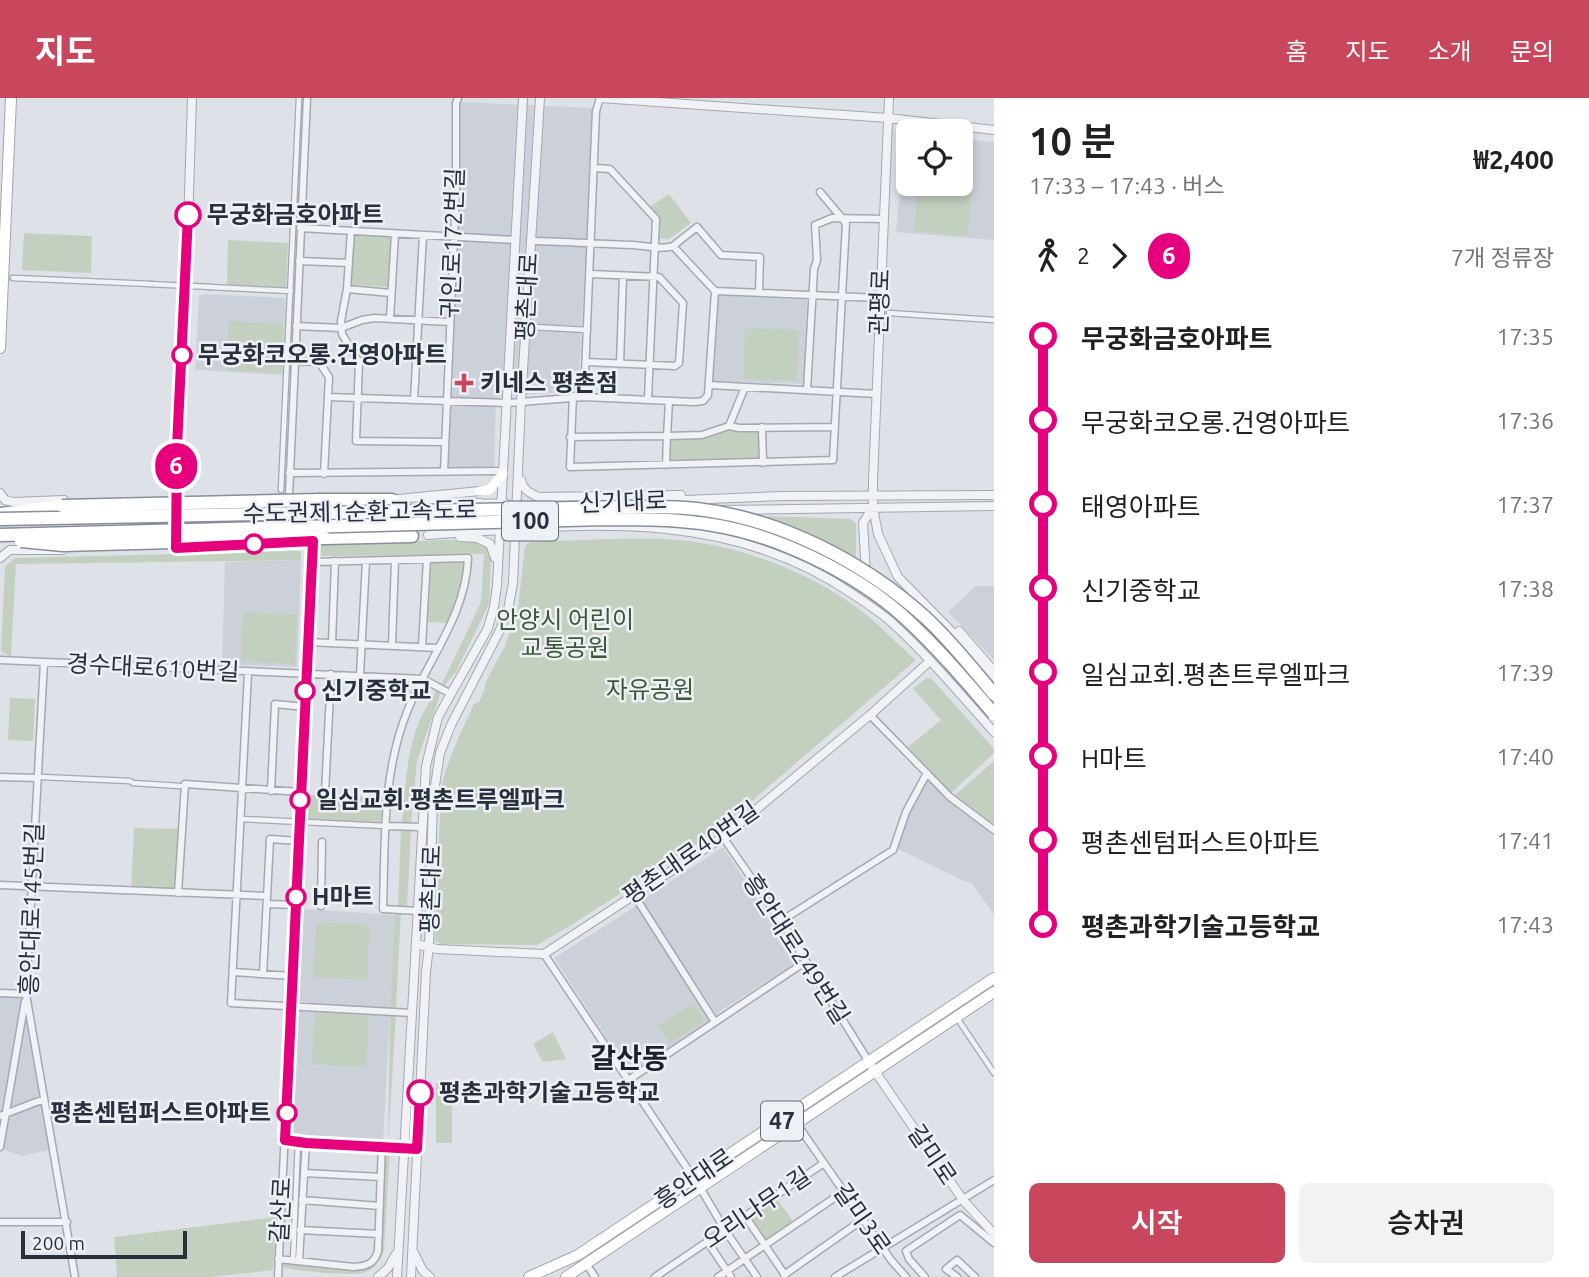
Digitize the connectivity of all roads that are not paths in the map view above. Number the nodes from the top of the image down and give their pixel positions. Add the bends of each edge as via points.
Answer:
1 (11, 98) edge
2 (192, 98) edge
3 (299, 98) edge
4 (307, 98) edge
5 (458, 98) edge
6 (523, 98) edge
7 (540, 98) edge
8 (600, 98) edge
9 (889, 98) edge
10 (888, 118) junction
11 (994, 130) edge
12 (521, 151) junction
13 (536, 151) junction
14 (595, 168) junction
15 (820, 192) dead end
16 (841, 217) junction
17 (884, 219) junction
18 (300, 228) junction
19 (351, 232) junction
20 (395, 234) junction
21 (423, 235) junction
22 (454, 237) junction
23 (516, 240) junction
24 (530, 241) junction
25 (592, 243) junction
26 (655, 246) junction
27 (673, 246) junction
28 (299, 261) junction
29 (349, 263) junction
30 (591, 274) junction
31 (623, 276) junction
32 (654, 277) junction
33 (13, 278) dead end
34 (148, 284) junction
35 (175, 285) dead end
36 (194, 287) dead end
37 (212, 287) junction
38 (347, 289) junction
39 (294, 291) junction
40 (715, 291) junction
41 (759, 292) junction
42 (391, 293) junction
43 (812, 295) junction
44 (842, 296) junction
45 (880, 298) junction
46 (889, 313) dead end
47 (390, 319) junction
48 (994, 320) edge
49 (418, 321) junction
50 (450, 322) junction
51 (296, 326) junction
52 (533, 327) dead end
53 (341, 328) junction
54 (588, 330) junction
55 (510, 339) junction
56 (525, 340) junction
57 (0, 348) edge
58 (416, 358) junction
59 (294, 361) junction
60 (359, 362) junction
61 (586, 362) junction
62 (620, 364) junction
63 (650, 365) junction
64 (710, 385) junction
65 (745, 387) junction
66 (807, 390) junction
67 (837, 392) junction
68 (877, 394) junction
69 (573, 396) junction
70 (328, 397) junction
71 (584, 397) junction
72 (357, 398) junction
73 (648, 399) junction
74 (414, 400) junction
75 (447, 401) junction
76 (669, 401) junction
77 (521, 402) junction
78 (507, 403) junction
79 (729, 426) junction
80 (762, 427) junction
81 (835, 427) junction
82 (667, 436) junction
83 (570, 437) junction
84 (445, 442) junction
85 (763, 463) junction
86 (666, 465) junction
87 (520, 470) junction
88 (444, 471) junction
89 (503, 472) junction
90 (289, 473) junction
91 (324, 474) junction
92 (480, 491) joint
93 (0, 493) edge
94 (285, 493) junction
95 (642, 495) junction
96 (994, 495) edge
97 (782, 496) junction
98 (873, 496) junction
99 (176, 498) junction
100 (392, 500) junction
101 (487, 503) junction
102 (501, 503) junction
103 (994, 506) edge
104 (873, 507) junction
105 (518, 508) junction
106 (605, 508) junction
107 (581, 512) junction
108 (176, 513) junction
109 (501, 514) junction
110 (0, 517) edge
111 (176, 526) junction
112 (93, 528) junction
113 (552, 528) junction
114 (517, 529) junction
115 (0, 530) edge
116 (500, 530) junction
117 (428, 535) junction
118 (412, 536) joint
119 (0, 537) edge
120 (319, 540) junction
121 (176, 548) junction
122 (53, 550) junction
123 (0, 558) edge
124 (427, 559) junction
125 (395, 560) junction
126 (335, 561) junction
127 (366, 561) junction
128 (313, 562) junction
129 (498, 571) junction
130 (867, 588) junction
131 (887, 618) junction
132 (310, 642) junction
133 (332, 643) junction
134 (361, 644) junction
135 (392, 645) junction
136 (422, 646) junction
137 (439, 648) junction
138 (0, 660) edge
139 (930, 661) junction
140 (44, 663) junction
141 (990, 671) edge
142 (248, 673) junction
143 (309, 674) junction
144 (331, 674) junction
145 (360, 675) junction
146 (959, 679) junction
147 (994, 679) edge
148 (423, 680) junction
149 (451, 694) junction
150 (994, 694) edge
151 (304, 707) junction
152 (975, 711) junction
153 (870, 715) junction
154 (993, 721) edge
155 (927, 773) junction
156 (0, 777) edge
157 (40, 777) junction
158 (182, 785) junction
159 (242, 788) junction
160 (271, 791) junction
161 (301, 792) junction
162 (325, 793) dead end
163 (240, 819) junction
164 (300, 822) junction
165 (386, 826) junction
166 (421, 827) junction
167 (994, 830) edge
168 (723, 837) junction
169 (299, 841) junction
170 (322, 842) dead end
171 (0, 885) edge
172 (32, 887) junction
173 (178, 893) junction
174 (237, 895) junction
175 (267, 895) junction
176 (634, 895) junction
177 (267, 904) junction
178 (296, 905) junction
179 (321, 906) dead end
180 (418, 911) junction
181 (781, 921) junction
182 (416, 944) junction
183 (429, 946) junction
184 (544, 954) junction
185 (805, 962) junction
186 (233, 972) junction
187 (262, 974) junction
188 (292, 976) junction
189 (994, 978) edge
190 (994, 992) edge
191 (0, 993) edge
192 (26, 994) junction
193 (293, 1007) junction
194 (412, 1013) junction
195 (957, 1017) junction
196 (715, 1022) junction
197 (900, 1041) junction
198 (907, 1051) junction
199 (869, 1062) junction
200 (876, 1073) junction
201 (994, 1073) edge
202 (627, 1081) junction
203 (44, 1099) junction
204 (3, 1115) edge
205 (797, 1124) junction
206 (287, 1140) junction
207 (298, 1140) dead end
208 (306, 1142) junction
209 (382, 1145) junction
210 (0, 1147) edge
211 (404, 1148) junction
212 (417, 1149) junction
213 (824, 1163) junction
214 (304, 1173) junction
215 (714, 1173) junction
216 (381, 1177) junction
217 (994, 1180) edge
218 (698, 1184) junction
219 (843, 1192) junction
220 (302, 1200) junction
221 (962, 1200) junction
222 (380, 1206) junction
223 (745, 1216) junction
224 (862, 1220) junction
225 (0, 1222) edge
226 (66, 1222) junction
227 (300, 1230) junction
228 (725, 1230) junction
229 (379, 1234) junction
230 (994, 1234) edge
231 (708, 1241) junction
232 (994, 1243) edge
233 (764, 1246) junction
234 (398, 1249) junction
235 (883, 1249) junction
236 (413, 1250) junction
237 (278, 1259) junction
238 (744, 1259) junction
239 (296, 1261) junction
240 (587, 1265) junction
241 (729, 1274) edge
242 (785, 1276) edge
243 (75, 1277) edge
244 (278, 1277) edge
245 (378, 1277) edge
246 (397, 1277) edge
247 (411, 1277) edge
248 (430, 1277) edge
249 (529, 1277) edge
250 (566, 1277) edge
251 (595, 1277) edge
252 (654, 1277) edge
253 (718, 1277) edge
254 (757, 1277) edge
255 (835, 1277) edge
256 (906, 1277) edge
257 (925, 1277) edge
258 (957, 1277) edge
259 (975, 1277) edge

1 - 57 main road
2 - 99 street
3 - 39 street
4 - 18 street
5 - 22 street, 귀인로172번길
6 - 12 street, 평촌대로
7 - 13 street, 평촌대로
8 - 10 street
8 - 14 street
9 - 10 street, 관평로
10 - 11 street
10 - 17 street, 관평로
12 - 13 street
12 - 23 street, 평촌대로
13 - 24 street, 평촌대로
14 - 25 street
14 - 26 street via 610,169 656,219
15 - 16 street
16 - 17 street
16 - 43 street via 815,225
16 - 44 street via 846,223
17 - 45 street, 관평로
18 - 19 street
18 - 28 street
19 - 20 street
19 - 29 street
20 - 21 street
20 - 42 street
21 - 22 street
21 - 49 street
22 - 23 street
22 - 50 street, 귀인로172번길
23 - 55 street, 평촌대로
24 - 25 street
24 - 56 street, 평촌대로
25 - 26 street
25 - 30 street
26 - 27 street
26 - 32 street
27 - 40 street
27 - 41 street via 697,227 721,255 760,257
28 - 29 street
28 - 39 street
29 - 38 street
30 - 31 street
30 - 54 street
31 - 32 street
31 - 62 street
32 - 63 street
32 - 63 street via 683,303 679,363
33 - 34 street
34 - 35 street
34 - 37 street, bridge
36 - 37 street
37 - 39 street
38 - 42 street
38 - 53 street
39 - 51 street
39 - 94 street
40 - 41 street
40 - 64 street
41 - 43 street
42 - 47 street
43 - 44 street
43 - 66 street
44 - 45 street
44 - 67 street
45 - 68 street, 관평로
46 - 48 street
47 - 49 street
47 - 53 street via 362,320
49 - 50 street
49 - 58 street
50 - 75 street, 귀인로172번길
51 - 53 street
51 - 59 street
52 - 54 street
53 - 60 street
54 - 61 street
55 - 56 street
55 - 78 street, 평촌대로
56 - 77 street, 평촌대로
58 - 60 street via 380,356
58 - 74 street
59 - 70 street via 319,362 329,377
59 - 90 street
60 - 72 street
61 - 62 street
61 - 71 street
62 - 63 street
63 - 73 street
64 - 65 street
64 - 76 street via 703,401
65 - 66 street
65 - 79 street
66 - 67 street
67 - 68 street
67 - 81 street
68 - 98 street, 관평로
69 - 71 street
69 - 77 street
69 - 83 street
70 - 72 street
70 - 91 street
71 - 73 street
72 - 74 street
72 - 84 street via 356,441
73 - 76 street
74 - 75 street
75 - 78 street
75 - 84 street, 귀인로172번길
76 - 82 street
77 - 78 street
77 - 87 street, 평촌대로
78 - 89 street, 평촌대로
79 - 80 street
79 - 82 street via 702,435
80 - 81 street
80 - 85 street
81 - 85 street via 833,460
82 - 83 street
82 - 86 street
83 - 86 street via 570,467
84 - 88 street, 귀인로172번길
85 - 86 street
87 - 95 street via 522,485 538,498
87 - 105 street, 평촌대로
88 - 89 street
88 - 91 street
89 - 92 main road via 489,490
89 - 102 street, 평촌대로
90 - 91 street
90 - 94 street
92 - 100 street
93 - 99 street via 13,502
94 - 99 street
94 - 100 street
95 - 97 street
95 - 106 street
96 - 98 street, 신기대로
97 - 98 street, 신기대로
97 - 106 street, 신기대로
98 - 104 street, 관평로
99 - 108 street
100 - 101 street
100 - 110 highway, bridge via 62,506
101 - 102 street, 신기대로
101 - 108 street, 신기대로
102 - 105 street, 신기대로
102 - 109 street, 평촌대로
103 - 104 street, 신기대로
104 - 106 street, 신기대로
104 - 130 street, 관평로 via 863,523
104 - 141 street, 관평로 via 878,534 898,577
105 - 106 street, 신기대로
105 - 107 street, 신기대로
105 - 109 street, 신기대로
105 - 114 street, 평촌대로
106 - 107 street, 신기대로
106 - 130 street via 752,537
107 - 113 street
108 - 110 street, 신기대로
108 - 111 street
109 - 111 street, 신기대로
109 - 116 street, 평촌대로
110 - 150 highway, 수도권제1순환고속도로 / 100, bridge via 699,509 806,540 874,578 927,620
111 - 112 street, 신기대로
111 - 121 street
112 - 115 street, 신기대로
112 - 122 street
113 - 114 street
113 - 131 street via 627,526 711,534 800,564 833,580
114 - 116 street
114 - 183 street, 평촌대로 via 508,610 451,724 437,768
116 - 117 street
116 - 129 street, 평촌대로
117 - 118 street
117 - 129 street via 477,538 490,544
118 - 120 highway
119 - 120 highway, bridge via 63,545
119 - 154 highway, 수도권제1순환고속도로 / 100, bridge via 607,519 715,525 798,552 876,595 942,654
120 - 121 street
120 - 128 street, 갈산로
121 - 122 street
122 - 123 street via 10,550
124 - 125 street
124 - 136 street
124 - 137 street via 468,558 461,601
125 - 127 street
125 - 135 street
126 - 127 street
126 - 128 street
126 - 133 street
127 - 134 street
128 - 132 street, 갈산로
129 - 149 street, 평촌대로 via 488,628
130 - 131 street
130 - 146 street
131 - 139 street
132 - 133 street
132 - 143 street, 갈산로
133 - 134 street
134 - 135 street
134 - 145 street
135 - 136 street
136 - 137 street
137 - 148 street
138 - 140 street, 경수대로610번길
139 - 152 street
139 - 153 street, 평촌대로40번길
140 - 142 street, 경수대로610번길
140 - 157 street, 흥안대로145번길
141 - 147 street, 관평로
142 - 143 street, 경수대로610번길
142 - 159 street
143 - 144 street, 경수대로610번길
143 - 151 street, 갈산로
143 - 193 street
144 - 145 street, 경수대로610번길
144 - 162 street
145 - 148 street, 경수대로610번길
146 - 152 street
146 - 154 street
148 - 149 street
148 - 165 street via 397,739
149 - 166 street, 평촌대로 via 438,717 429,749
151 - 160 street via 275,704
151 - 161 street, 갈산로
152 - 154 street
153 - 155 street
153 - 168 street, 평촌대로40번길
155 - 167 street
155 - 181 street via 893,850
156 - 157 street
157 - 158 street
157 - 172 street, 흥안대로145번길
158 - 159 street
158 - 173 street
159 - 160 street
159 - 163 street
160 - 161 street
161 - 164 street, 갈산로
163 - 164 street
163 - 174 street
164 - 165 street
164 - 169 street, 갈산로
165 - 166 street
165 - 180 street via 383,909
166 - 180 street, 평촌대로
168 - 176 street, 평촌대로40번길
168 - 181 street, 흥안대로249번길
169 - 175 street via 270,839
169 - 178 street, 갈산로
170 - 179 street
171 - 172 street
172 - 173 street
172 - 192 street, 흥안대로145번길
173 - 174 street
174 - 175 street
174 - 186 street
175 - 177 street
176 - 184 street, 평촌대로40번길
176 - 196 street
177 - 178 street
177 - 187 street
178 - 188 street, 갈산로
180 - 182 street, 평촌대로
181 - 185 street, 흥안대로249번길
182 - 183 street
182 - 194 street, 평촌대로
183 - 184 street
183 - 212 street, 평촌대로
184 - 202 street
185 - 196 street
185 - 199 street, 흥안대로249번길
186 - 187 street
186 - 193 street via 231,1003
187 - 188 street
188 - 193 street, 갈산로
189 - 197 main road, 흥안대로 / 47
190 - 195 main road, 흥안대로 / 47
191 - 192 street
192 - 203 street, 흥안대로145번길
192 - 204 street
193 - 194 street
193 - 206 street, 갈산로
194 - 211 street, 평촌대로
195 - 198 main road, 흥안대로 / 47
195 - 201 street
196 - 202 street
197 - 198 main road
197 - 199 main road, 흥안대로 / 47
198 - 200 main road, 흥안대로 / 47
199 - 200 street, 갈미로
199 - 215 main road, 흥안대로 / 47
200 - 205 main road, 흥안대로 / 47
200 - 221 street, 갈미로
202 - 218 street
203 - 204 street
203 - 226 street, 흥안대로145번길
204 - 210 street
205 - 213 street, 갈미3로
205 - 215 main road, 흥안대로 / 47
206 - 208 street
206 - 237 street, 갈산로
207 - 239 street
208 - 209 street
208 - 214 street
209 - 211 street
209 - 216 street
211 - 212 street
211 - 234 street, 평촌대로
212 - 236 street, 평촌대로
213 - 219 street, 갈미3로
213 - 223 street, 오리나무1길
214 - 216 street
214 - 220 street
215 - 218 main road, 흥안대로 / 47
216 - 222 street
217 - 221 street
218 - 228 street
218 - 240 main road, 흥안대로 / 47
218 - 249 main road, 흥안대로 / 47 via 578,1255
219 - 224 street, 갈미3로
219 - 233 street
220 - 222 street
220 - 227 street
221 - 230 street, 갈미로
221 - 235 street
222 - 229 street
223 - 228 street, 오리나무1길
223 - 233 street
224 - 235 street, 갈미3로
224 - 242 street
225 - 226 street
226 - 243 street, 흥안대로145번길
227 - 229 street
227 - 239 street
228 - 231 street, 오리나무1길
228 - 238 street
229 - 239 street via 376,1258 365,1266
231 - 241 street
231 - 252 street, 오리나무1길
232 - 257 street via 960,1216 906,1251
233 - 238 street
233 - 242 street
234 - 245 street via 391,1265
234 - 246 street, 평촌대로
235 - 255 street
235 - 256 street, 갈미3로
236 - 247 street, 평촌대로
236 - 248 street
237 - 239 street
237 - 244 street, 갈산로
238 - 241 street
238 - 254 street
240 - 250 main road, 흥안대로 / 47
240 - 251 street
241 - 253 street
258 - 259 street via 946,1269 957,1261

